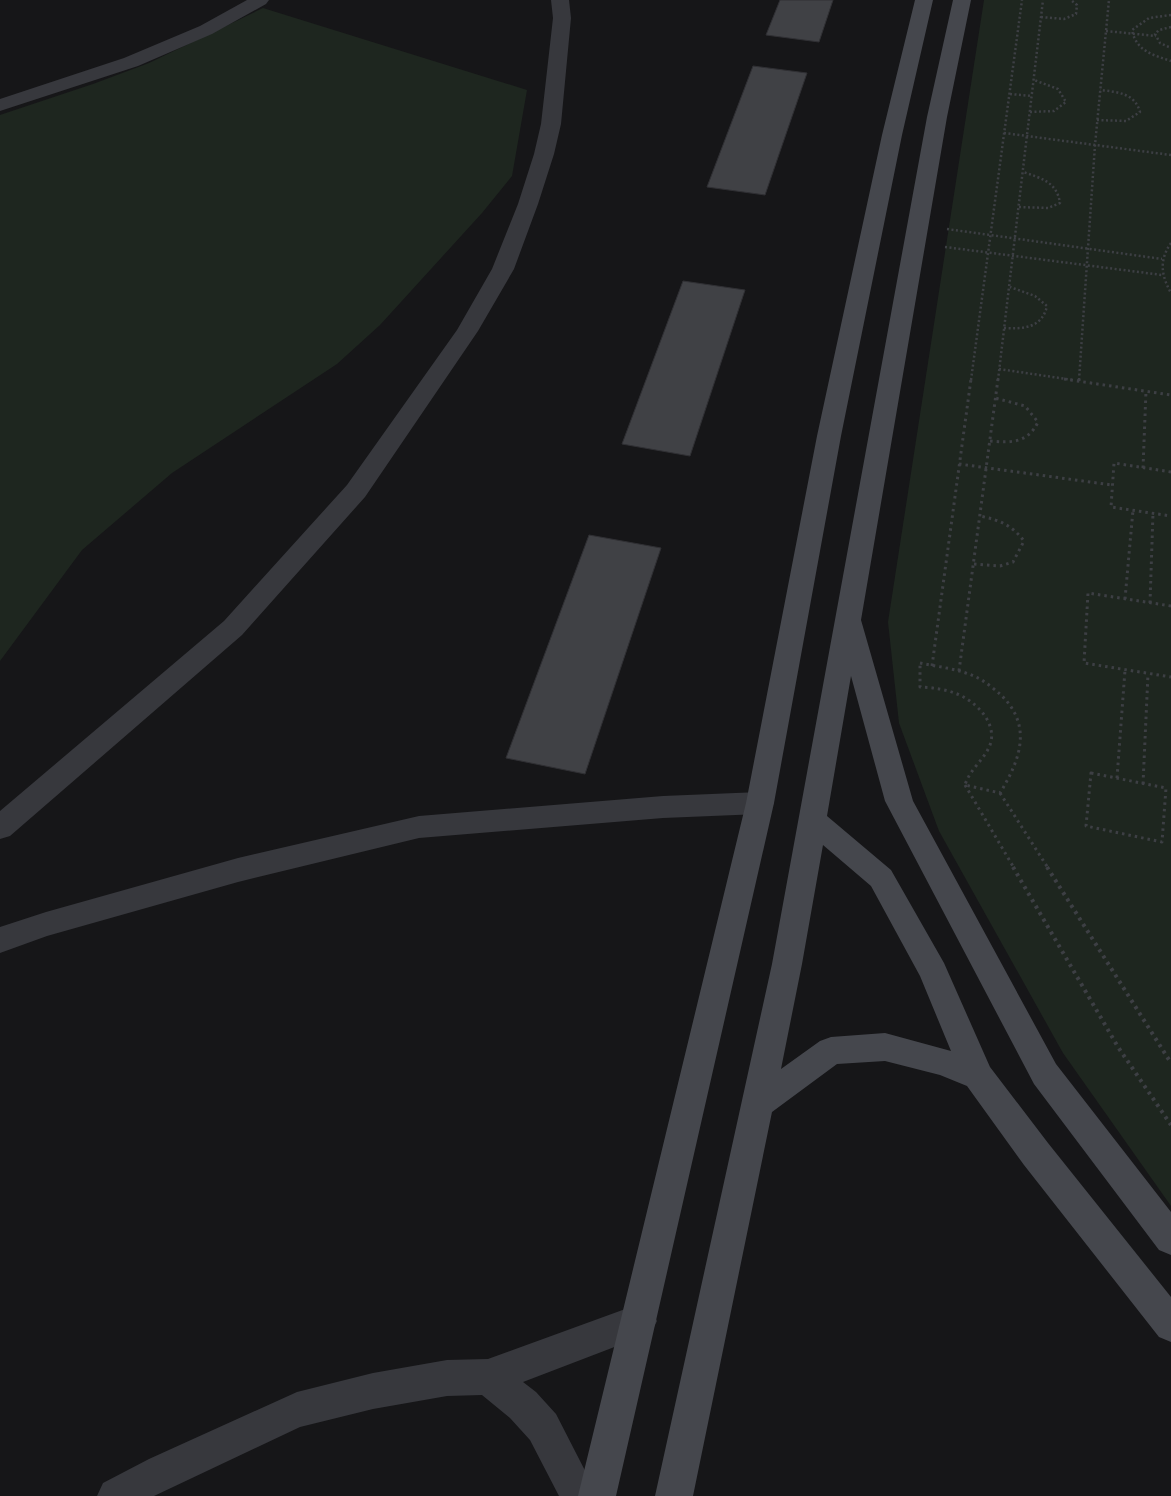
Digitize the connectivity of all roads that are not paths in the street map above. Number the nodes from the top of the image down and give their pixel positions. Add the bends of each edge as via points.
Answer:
1 (260, 0) edge
2 (560, 0) edge
3 (924, 0) edge
4 (962, 0) edge
5 (0, 105) edge
6 (848, 618) junction
7 (760, 803) junction
8 (812, 820) junction
9 (0, 828) edge
10 (0, 940) edge
11 (978, 1076) junction
12 (757, 1104) junction
13 (1171, 1239) edge
14 (639, 1321) junction
15 (1171, 1325) edge
16 (488, 1377) junction
17 (116, 1496) edge
18 (579, 1496) edge
19 (597, 1496) edge
20 (674, 1496) edge

1 - 5 street via 206,30 131,62
2 - 9 street via 562,18 551,124 544,154 503,269 467,331 356,491 233,628
3 - 7 street via 829,436
4 - 6 street via 936,117
6 - 8 street
6 - 13 street via 899,800 1045,1074
7 - 10 street via 663,807 419,827 238,870
7 - 14 street
8 - 11 street via 882,878 933,972
8 - 12 street
11 - 12 street via 942,1062 885,1047 831,1050
11 - 15 street
12 - 20 street
14 - 16 street
14 - 19 street
16 - 17 street via 447,1378 297,1410
16 - 18 street via 523,1405 543,1428

